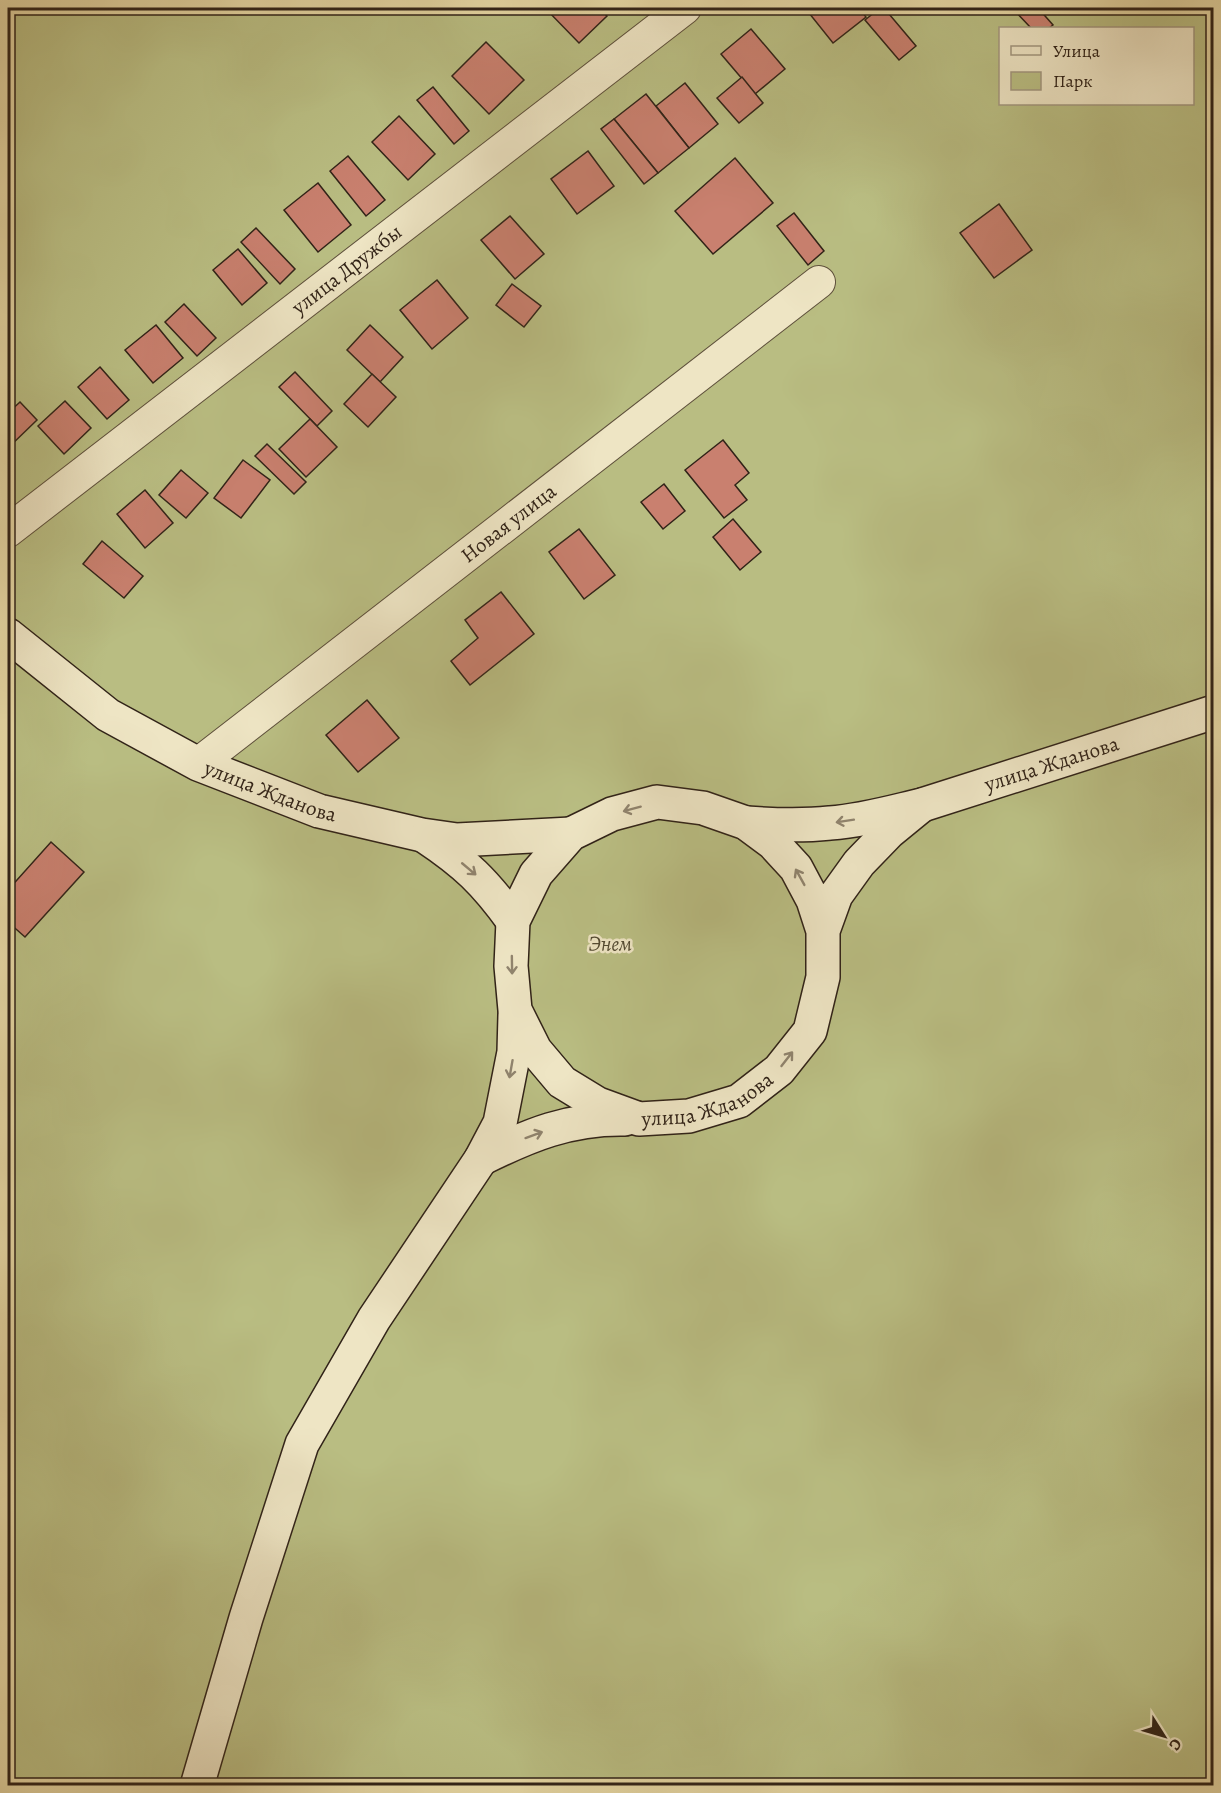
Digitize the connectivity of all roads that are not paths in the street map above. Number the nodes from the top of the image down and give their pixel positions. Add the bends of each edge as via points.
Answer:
1 (685, 8) edge
2 (819, 282) dead end
3 (8, 531) edge
4 (8, 635) edge
5 (1214, 712) edge
6 (198, 764) junction
7 (922, 805) junction
8 (746, 823) junction
9 (571, 834) junction
10 (422, 835) junction
11 (513, 921) junction
12 (823, 931) junction
13 (515, 1010) junction
14 (639, 1119) junction
15 (481, 1159) junction
16 (197, 1785) edge

1 - 3 street, улица Дружбы
2 - 6 street, Новая улица
4 - 6 street, улица Жданова via 108,715
5 - 7 street, улица Жданова
6 - 10 street, улица Жданова via 319,811
7 -> 8 street, улица Жданова via 832,823
7 - 12 street via 859,863 836,895
8 -> 9 street, улица Жданова via 703,808 657,802 612,814
12 -> 8 street, улица Жданова via 813,900 796,868 773,843
9 - 10 street, улица Жданова via 457,840
9 - 11 street, улица Жданова via 536,874
10 -> 11 street via 476,874
11 -> 13 street, улица Жданова
14 -> 12 street, улица Жданова via 688,1116 739,1101 779,1070 810,1031 824,977
13 - 14 street, улица Жданова via 535,1050 562,1082 598,1104
13 -> 15 street via 514,1052 500,1123
15 -> 14 street via 557,1126 598,1118
15 - 16 street via 374,1319 302,1443

